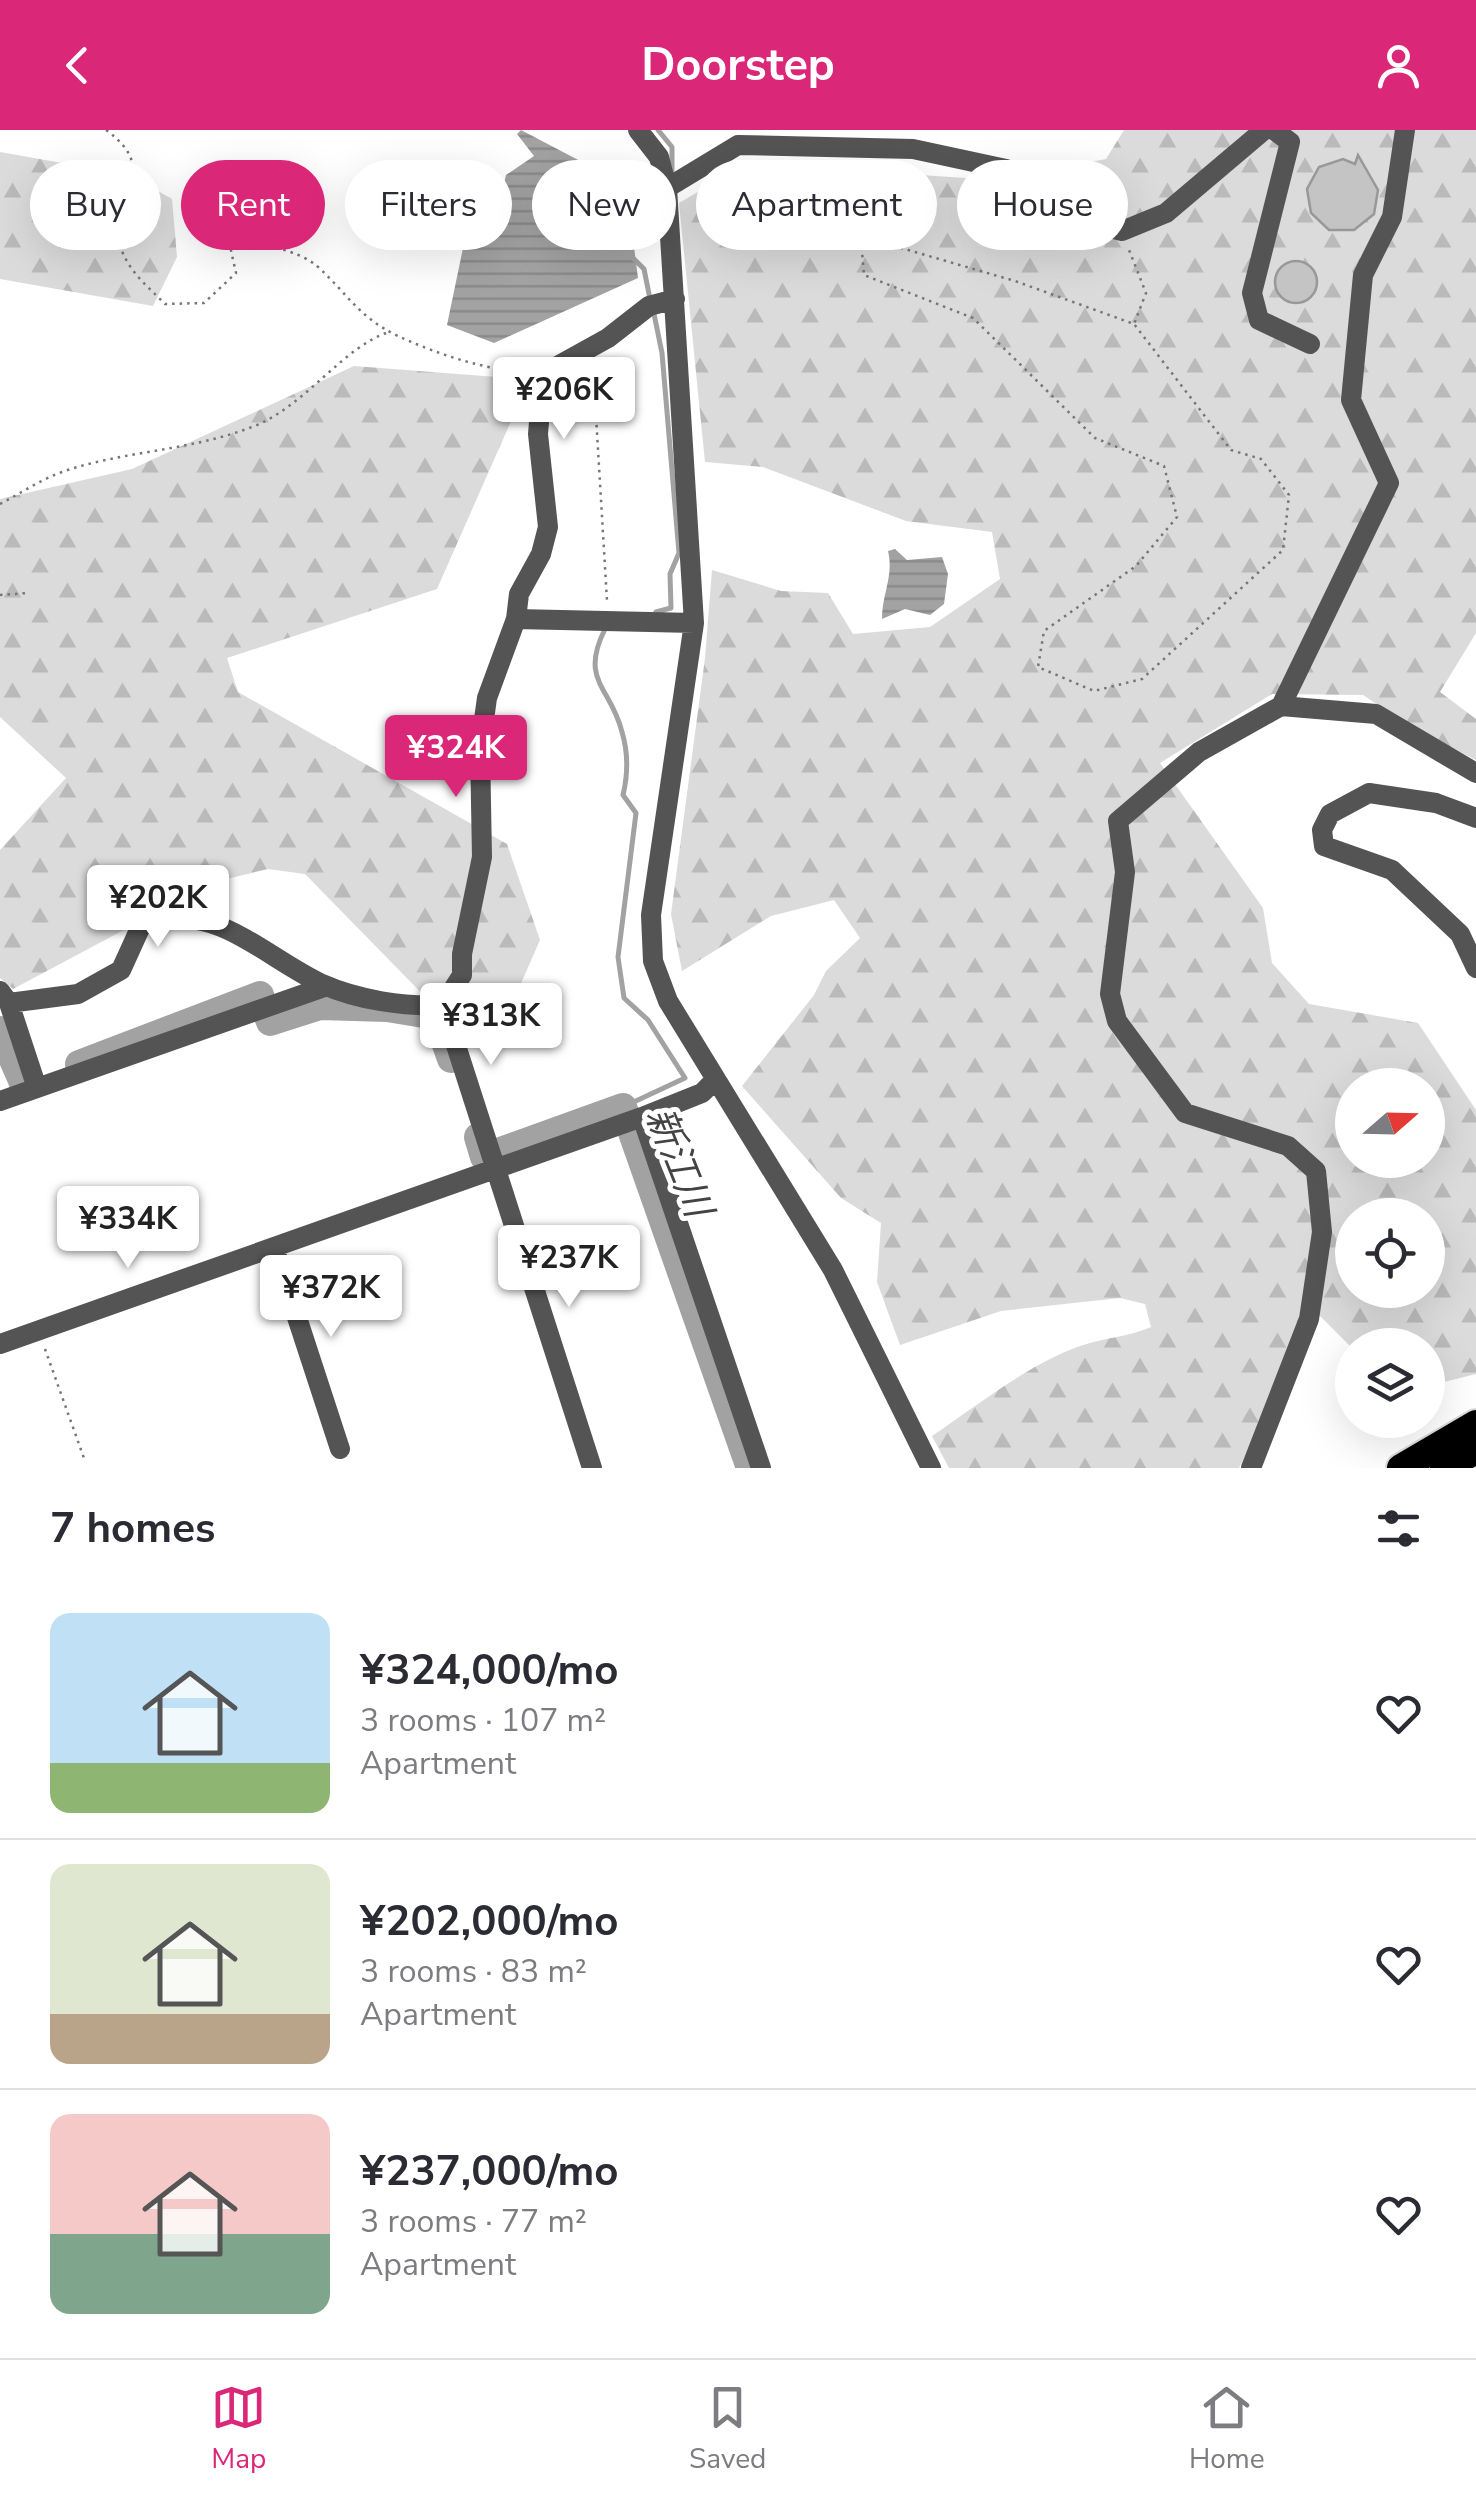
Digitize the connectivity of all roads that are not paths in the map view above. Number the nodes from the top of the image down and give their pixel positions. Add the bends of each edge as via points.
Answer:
1 (638, 130) edge
2 (1264, 130) edge
3 (1274, 130) edge
4 (1405, 130) edge
5 (660, 160) edge
6 (676, 183) edge
7 (671, 250) edge
8 (675, 299) junction
9 (1310, 344) dead end
10 (516, 619) junction
11 (694, 623) junction
12 (1281, 706) junction
13 (1476, 773) edge
14 (1476, 818) edge
15 (1476, 968) edge
16 (327, 986) junction
17 (4, 997) edge
18 (443, 1005) junction
19 (716, 1079) junction
20 (37, 1088) junction
21 (0, 1101) edge
22 (642, 1117) junction
23 (496, 1159) junction
24 (274, 1246) junction
25 (0, 1344) edge
26 (1476, 1424) edge
27 (340, 1449) dead end
28 (1476, 1450) edge
29 (592, 1468) edge
30 (761, 1468) edge
31 (932, 1468) edge
32 (1251, 1468) edge
33 (1401, 1468) edge
34 (1444, 1468) edge

1 - 5 street
2 - 6 street via 1166,213 1122,231 1082,221 1006,169 913,149 738,145
3 - 9 street via 1290,142 1252,293 1260,320
4 - 12 street via 1392,216 1364,275 1351,400 1390,483
7 - 8 street
8 - 10 street via 649,306 544,374 538,434 548,527 542,554 519,594
8 - 11 street
10 - 11 street
10 - 18 street via 487,698 480,748 482,858 462,976
11 - 19 street via 650,938 664,991
12 - 13 street via 1376,714
12 - 32 street via 1199,752 1118,820 1125,872 1110,994 1116,1021 1185,1113 1288,1146 1316,1171 1322,1232 1309,1319
14 - 15 street via 1369,793 1330,814 1322,830 1324,846 1392,870 1460,934
16 - 17 street via 204,917 178,915 141,926 121,970 78,994
16 - 18 street via 408,1007
16 - 20 street
17 - 20 street
18 - 23 street
19 - 22 street via 702,1093
19 - 31 street via 862,1322
20 - 21 street
22 - 23 street
22 - 30 street
23 - 24 street
23 - 29 street
24 - 25 street
24 - 27 street
26 - 33 highway
28 - 34 highway

